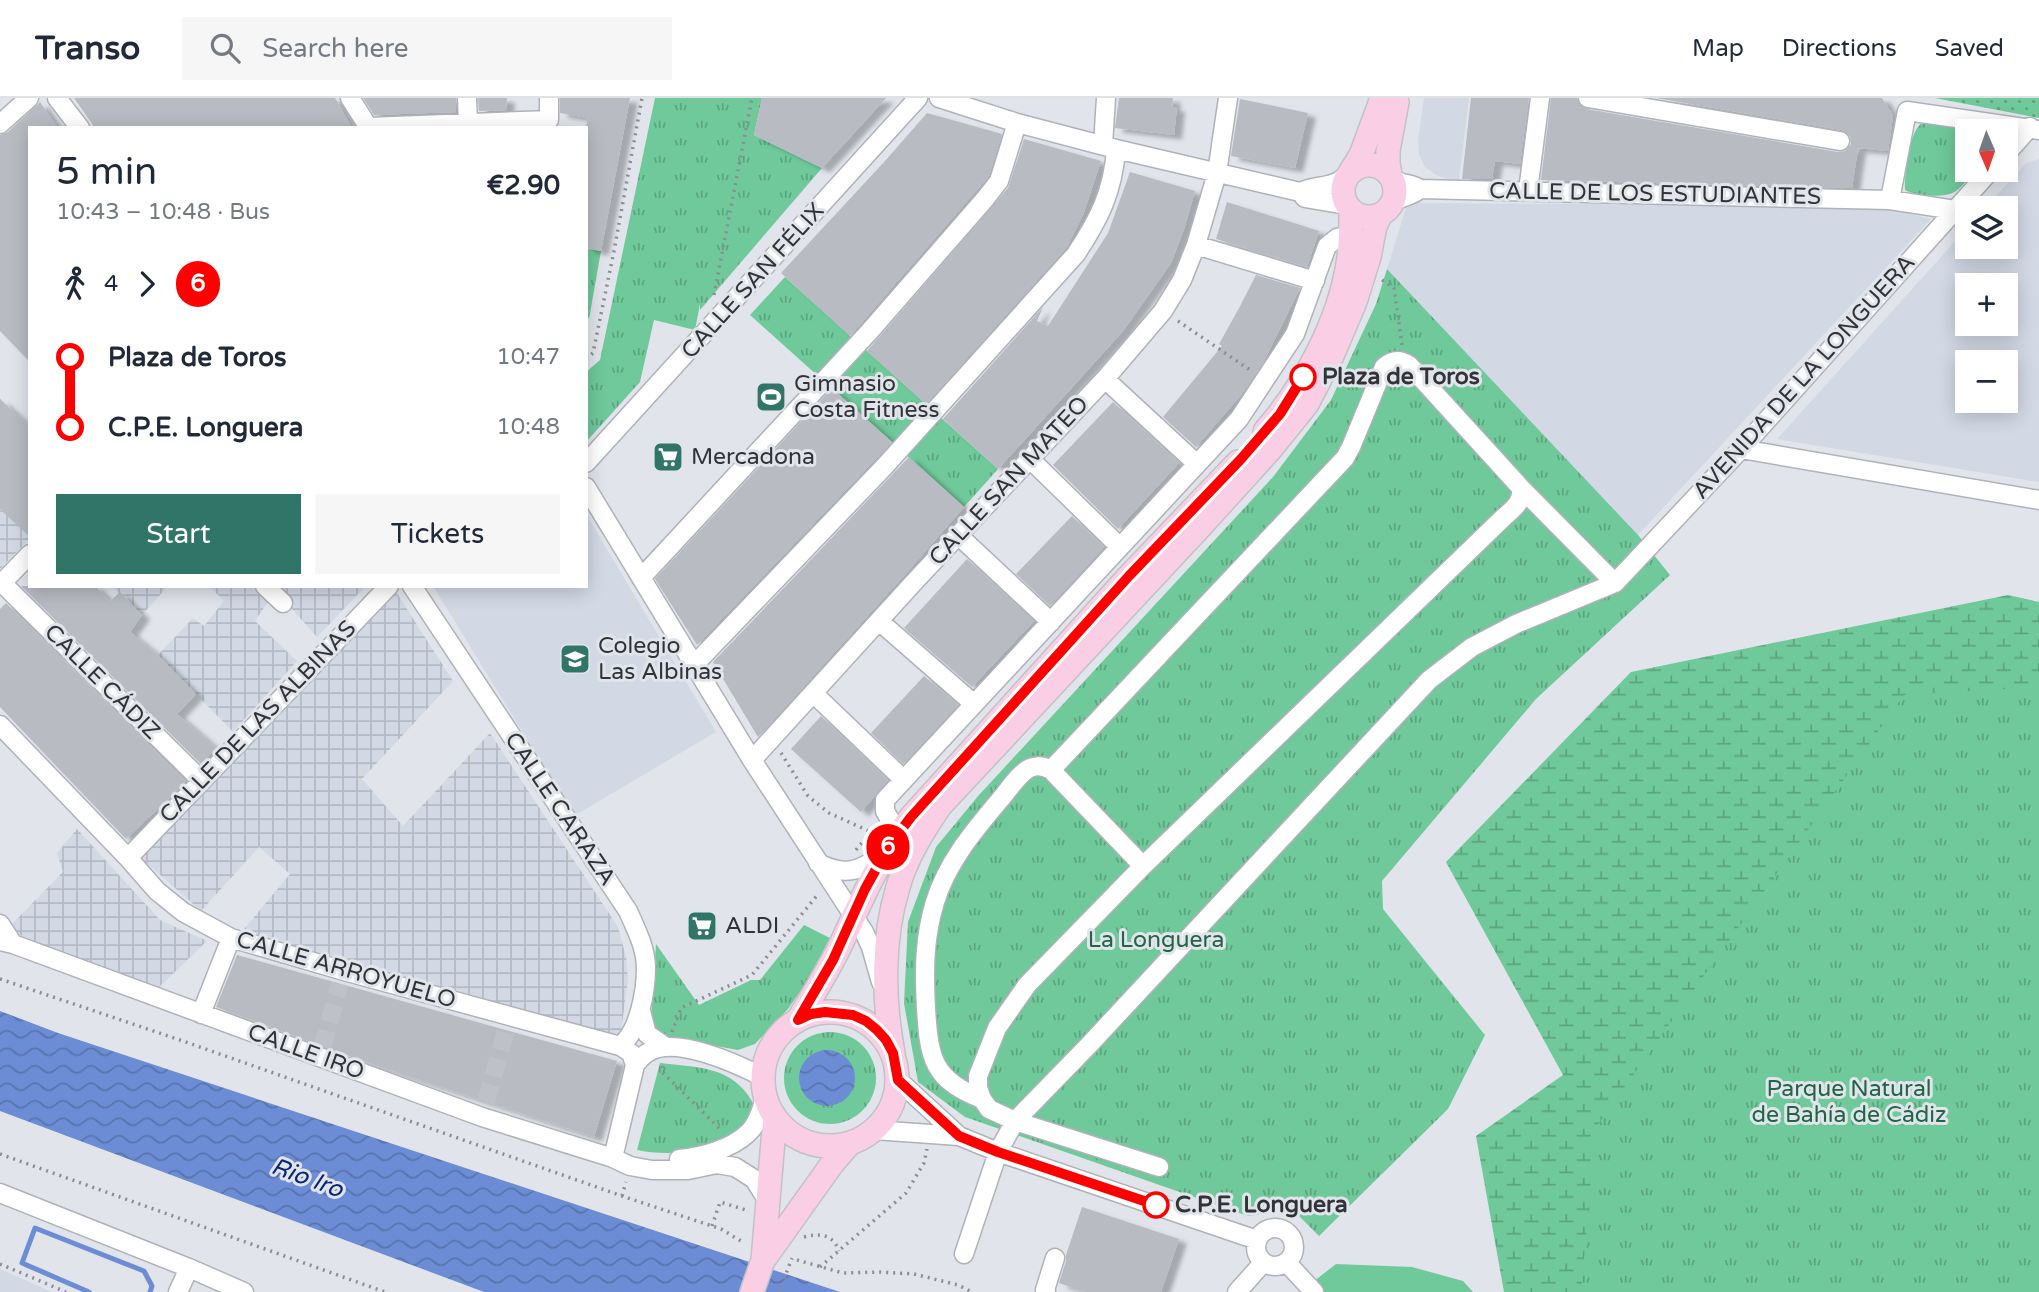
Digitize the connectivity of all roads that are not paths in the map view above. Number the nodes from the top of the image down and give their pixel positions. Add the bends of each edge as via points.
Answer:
1 (29, 98) edge
2 (57, 98) edge
3 (351, 98) edge
4 (467, 98) edge
5 (549, 98) edge
6 (918, 98) edge
7 (939, 98) edge
8 (1106, 98) edge
9 (1228, 98) edge
10 (1382, 98) edge
11 (1395, 98) edge
12 (1540, 98) edge
13 (1588, 98) edge
14 (956, 101) edge
15 (1902, 105) edge
16 (467, 123) junction
17 (1017, 123) junction
18 (0, 124) edge
19 (78, 126) edge
20 (367, 126) edge
21 (393, 126) edge
22 (2034, 128) edge
23 (1840, 141) dead end
24 (2018, 143) edge
25 (1110, 147) junction
26 (1217, 173) junction
27 (1349, 174) junction
28 (1391, 177) junction
29 (1980, 182) edge
30 (1420, 189) junction
31 (1528, 191) junction
32 (1300, 192) junction
33 (1967, 196) edge
34 (1890, 200) junction
35 (1348, 207) junction
36 (1386, 209) junction
37 (1955, 209) joint
38 (1350, 236) junction
39 (1196, 245) junction
40 (1315, 281) junction
41 (1105, 379) junction
42 (1741, 449) junction
43 (1030, 459) junction
44 (588, 461) edge
45 (1197, 464) junction
46 (1521, 488) junction
47 (588, 490) edge
48 (2039, 500) edge
49 (958, 535) junction
50 (1120, 547) junction
51 (28, 556) edge
52 (641, 578) junction
53 (1615, 583) junction
54 (1, 584) edge
55 (267, 588) edge
56 (387, 588) edge
57 (413, 588) edge
58 (283, 603) dead end
59 (879, 621) junction
60 (1051, 622) junction
61 (694, 665) junction
62 (813, 693) junction
63 (974, 704) junction
64 (0, 726) edge
65 (752, 760) junction
66 (1051, 770) junction
67 (903, 779) junction
68 (201, 780) junction
69 (886, 841) junction
70 (128, 858) junction
71 (1143, 866) junction
72 (834, 876) junction
73 (853, 916) junction
74 (0, 924) edge
75 (231, 938) junction
76 (6, 943) edge
77 (887, 1004) junction
78 (640, 1011) junction
79 (201, 1014) junction
80 (798, 1020) junction
81 (620, 1046) junction
82 (666, 1047) junction
83 (893, 1053) junction
84 (635, 1065) junction
85 (898, 1080) junction
86 (767, 1097) junction
87 (982, 1099) junction
88 (1015, 1121) junction
89 (874, 1130) junction
90 (959, 1136) junction
91 (850, 1143) junction
92 (998, 1152) junction
93 (613, 1158) junction
94 (1159, 1167) dead end
95 (0, 1193) edge
96 (762, 1207) junction
97 (1257, 1240) junction
98 (964, 1254) dead end
99 (1055, 1258) dead end
100 (763, 1261) junction
101 (1263, 1263) junction
102 (1287, 1263) junction
103 (189, 1268) junction
104 (178, 1292) edge
105 (244, 1292) edge
106 (752, 1292) edge
107 (1046, 1292) edge
108 (1237, 1292) edge
109 (1314, 1292) edge

1 - 18 street
2 - 19 street
3 - 20 street
4 - 16 street
5 - 16 street via 549,120
6 - 44 street, CALLE SAN FÉLIX
7 - 14 street
8 - 25 street
9 - 26 street, CALLE SAN MATEO
10 - 27 main road
11 - 28 main road via 1388,151
12 - 31 street
13 - 23 street
14 - 17 street
15 - 22 street
15 - 34 street
16 - 21 street
17 - 25 street
17 - 52 street via 999,181 985,199
22 - 24 street
25 - 26 street
25 - 61 street via 1114,173 1107,197 1076,254 884,467
26 - 32 street
26 - 39 street, CALLE SAN MATEO
27 - 28 main road via 1372,164
27 - 32 street via 1334,185
27 - 35 main road via 1342,191
28 - 30 street, CALLE DE LOS ESTUDIANTES
28 - 36 main road via 1395,190
29 - 33 street, AVENIDA DE LA LONGUERA
30 - 31 street, CALLE DE LOS ESTUDIANTES
30 - 36 street, CALLE DE LOS ESTUDIANTES via 1401,196
31 - 34 street, CALLE DE LOS ESTUDIANTES
32 - 35 street via 1305,198
34 - 37 street, CALLE DE LOS ESTUDIANTES
35 - 36 main road via 1368,217
35 - 38 main road
36 - 77 main road via 1375,226 1355,302 1307,404 1201,526 940,806 925,828 909,857 891,916
37 - 42 street, AVENIDA DE LA LONGUERA
38 - 40 street via 1327,246
38 - 69 main road via 1336,309 1280,414
39 - 40 street
39 - 41 street, CALLE SAN MATEO via 1163,311
40 - 45 street via 1295,334 1266,381
41 - 43 street, CALLE SAN MATEO
41 - 45 street
42 - 48 street
42 - 53 street, AVENIDA DE LA LONGUERA
43 - 49 street, CALLE SAN MATEO
43 - 50 street
45 - 50 street
46 - 53 street
46 - 66 street via 1409,365 1399,360 1388,363 1345,458
46 - 71 street via 1521,498 1504,517
47 - 52 street
49 - 59 street, CALLE SAN MATEO
49 - 60 street
50 - 60 street
51 - 54 street
52 - 61 street
53 - 88 street via 1516,624 1472,647 1429,680
54 - 68 street, CALLE CÁDIZ
55 - 58 street
56 - 68 street, CALLE DE LAS ALBINAS
57 - 78 street, CALLE CARAZA via 628,911 646,967
59 - 62 street, CALLE SAN MATEO
59 - 63 street
60 - 63 street
61 - 65 street
62 - 65 street, CALLE SAN MATEO
62 - 67 street
63 - 67 street
64 - 70 street, CALLE ARROYUELO
65 - 72 street via 818,863
66 - 71 street
66 - 87 street via 1039,766 1027,770 981,823 950,865 926,938 924,981 930,1052 947,1081
67 - 69 street via 885,800
68 - 70 street, CALLE DE LAS ALBINAS
69 - 72 street via 866,867
69 - 73 main road
70 - 75 street, CALLE ARROYUELO via 183,912
71 - 87 street via 1027,985 1004,1017 978,1076
72 - 73 street
73 - 77 street via 871,947
73 - 80 main road
74 - 76 street
75 - 79 street
75 - 81 street, CALLE ARROYUELO via 342,977 508,1023
76 - 79 street, CALLE IRO
77 - 83 main road
78 - 81 street, CALLE CARAZA
78 - 82 street via 647,1034
79 - 93 street, CALLE IRO via 484,1109
80 - 83 main road via 825,1012 853,1015 877,1030
80 - 86 main road via 776,1038 765,1063
81 - 84 street via 631,1053
82 - 84 street via 648,1051
82 - 86 street via 700,1051 735,1063
83 - 85 main road
84 - 93 street
85 - 89 main road via 891,1108
85 - 90 street
86 - 91 main road via 784,1128 808,1142
86 - 93 street, CALLE IRO via 750,1132 730,1145 689,1158
86 - 96 main road
87 - 88 street via 989,1109
88 - 92 street
88 - 94 street
89 - 90 street
89 - 91 main road
90 - 92 street
91 - 100 main road
92 - 97 street
92 - 98 street
93 - 96 street, CALLE IRO via 652,1170 717,1164 735,1167 754,1179
95 - 103 street
96 - 100 main road
97 - 101 street
97 - 102 street via 1272,1228 1289,1234 1294,1252
99 - 107 street
100 - 106 main road
101 - 102 street via 1275,1267
101 - 108 street
102 - 109 street
103 - 104 street
103 - 105 street

